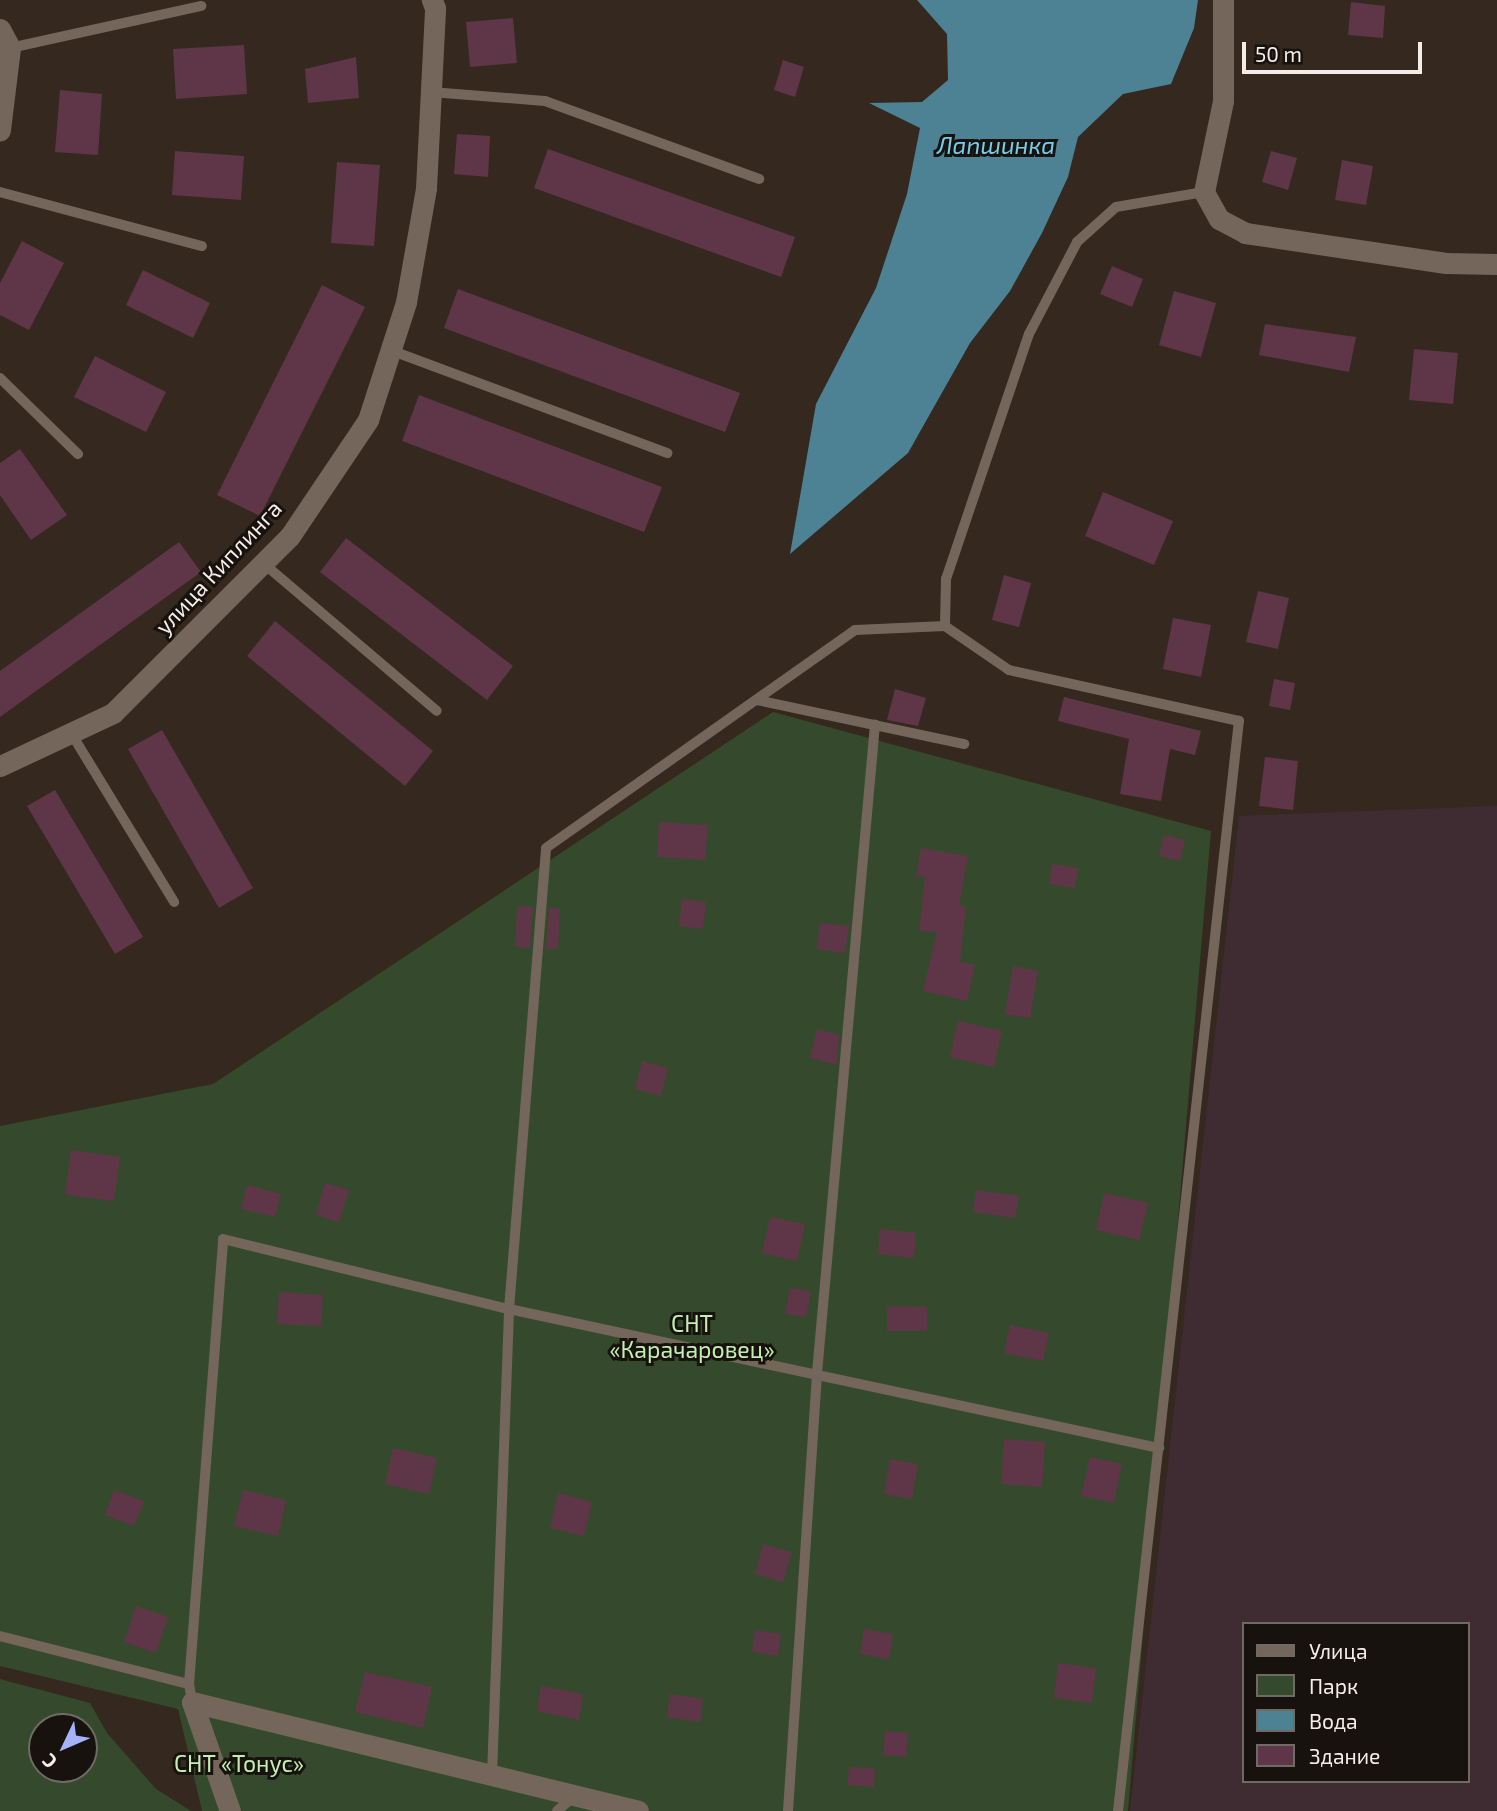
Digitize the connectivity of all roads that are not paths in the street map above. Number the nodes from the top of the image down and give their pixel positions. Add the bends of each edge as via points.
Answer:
1 (432, 0) edge
2 (1223, 0) edge
3 (201, 6) dead end
4 (0, 29) edge
5 (10, 48) junction
6 (431, 92) junction
7 (0, 130) edge
8 (759, 179) dead end
9 (0, 192) edge
10 (1203, 192) junction
11 (202, 246) dead end
12 (1497, 264) edge
13 (390, 350) junction
14 (0, 378) edge
15 (667, 453) dead end
16 (78, 454) dead end
17 (263, 563) junction
18 (945, 626) junction
19 (757, 700) junction
20 (437, 711) dead end
21 (875, 725) junction
22 (71, 733) junction
23 (964, 744) dead end
24 (0, 766) edge
25 (174, 902) dead end
26 (509, 1310) junction
27 (817, 1373) junction
28 (1159, 1448) junction
29 (0, 1636) edge
30 (191, 1693) junction
31 (492, 1775) junction
32 (573, 1797) junction
33 (230, 1811) edge
34 (556, 1811) edge
35 (638, 1811) edge
36 (788, 1811) edge
37 (1118, 1811) edge

1 - 6 street, улица Киплинга
2 - 10 street via 1223,101
3 - 5 lane
4 - 5 street
5 - 7 street
6 - 8 lane via 545,101
6 - 13 street, улица Киплинга via 426,188 406,302
9 - 11 lane
10 - 12 street via 1219,219 1245,233 1446,263
10 - 18 lane via 1116,207 1077,242 1029,334 946,579
13 - 15 lane
13 - 17 street, улица Киплинга via 368,420 290,536
14 - 16 lane
17 - 20 lane
17 - 22 street, улица Киплинга via 113,713
18 - 19 lane via 855,630
18 - 28 lane via 1009,670 1239,720
19 - 21 lane
19 - 26 lane via 546,849
21 - 23 lane
21 - 27 lane
22 - 24 street, улица Киплинга
22 - 25 lane
26 - 27 lane
26 - 30 lane via 223,1238
26 - 31 lane
27 - 28 lane
27 - 36 lane
28 - 37 lane
29 - 30 lane
30 - 31 street
30 - 33 street
31 - 32 street
32 - 34 lane
32 - 35 street

